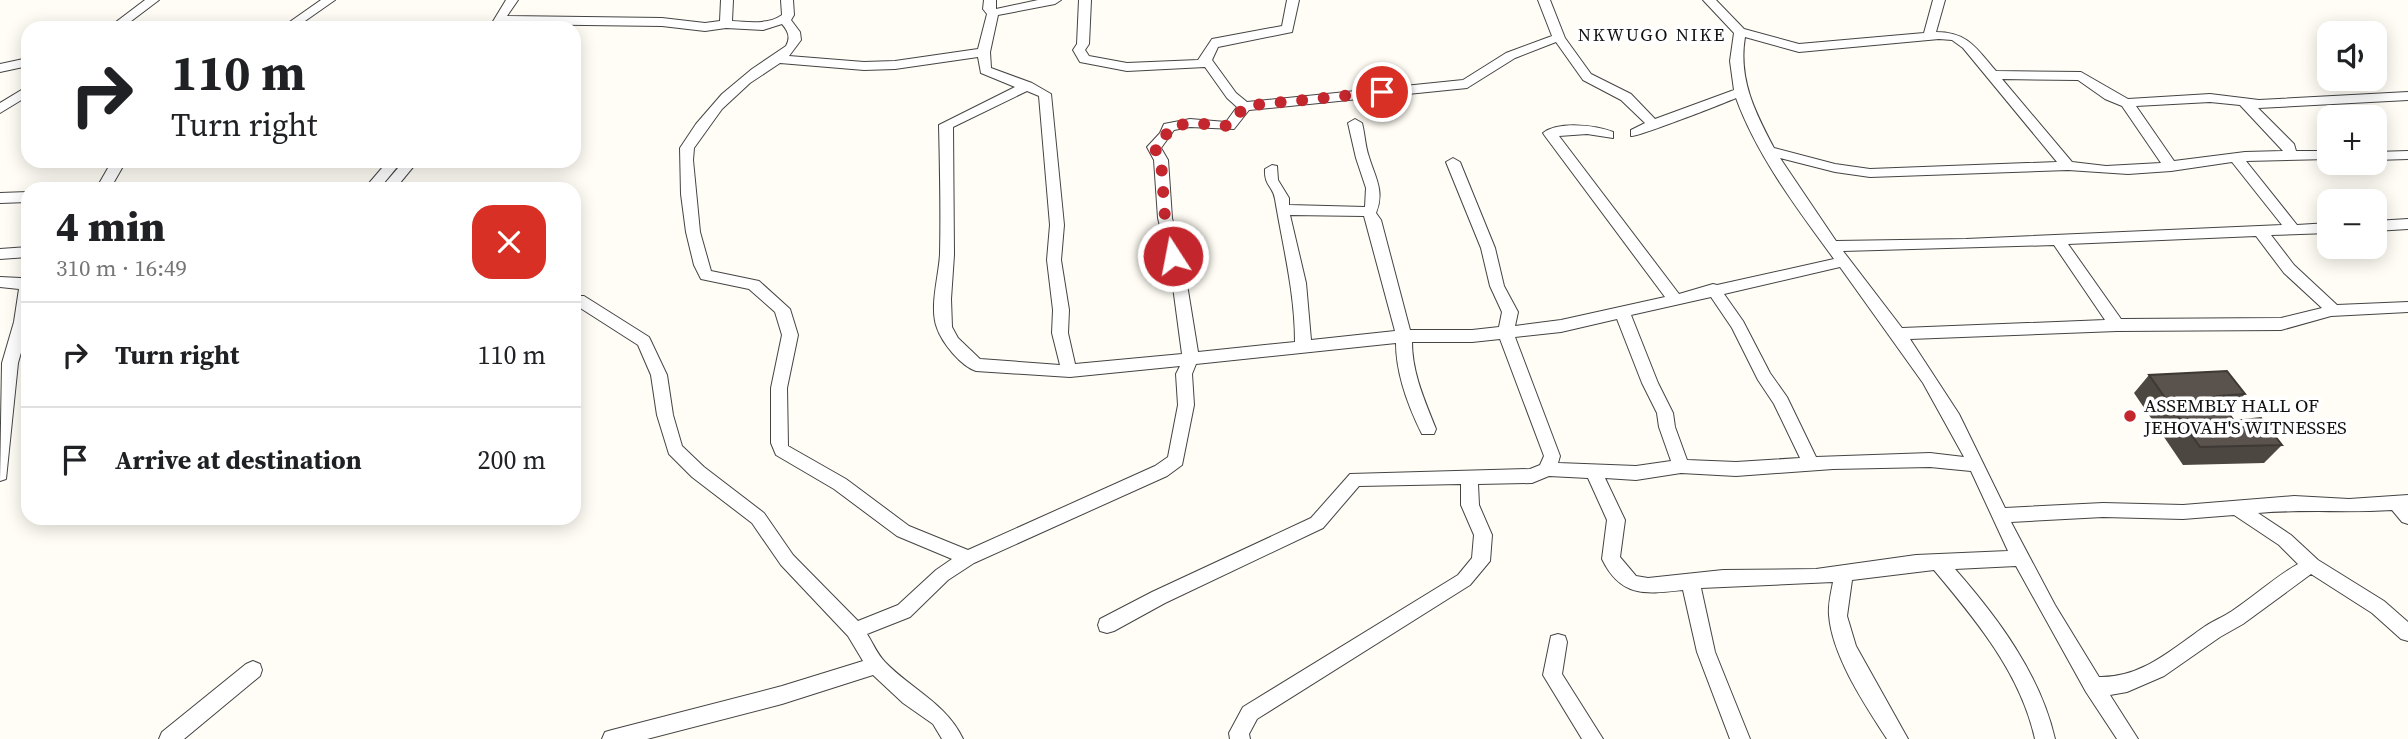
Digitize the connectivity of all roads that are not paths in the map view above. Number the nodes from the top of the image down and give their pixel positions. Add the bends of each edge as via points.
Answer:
1 (153, 0) edge
2 (328, 0) edge
3 (512, 0) edge
4 (727, 0) edge
5 (787, 0) edge
6 (1055, 0) edge
7 (1085, 0) edge
8 (1293, 0) edge
9 (1544, 0) edge
10 (1709, 0) edge
11 (1939, 0) edge
12 (991, 6) edge
13 (784, 20) junction
14 (124, 21) edge
15 (297, 21) edge
16 (498, 21) edge
17 (581, 23) edge
18 (726, 24) junction
19 (1740, 32) junction
20 (1929, 36) junction
21 (1559, 38) junction
22 (984, 52) junction
23 (776, 59) junction
24 (1206, 61) junction
25 (21, 63) edge
26 (2, 66) edge
27 (1992, 75) junction
28 (1027, 86) junction
29 (1741, 92) junction
30 (21, 95) edge
31 (2408, 96) edge
32 (2244, 101) junction
33 (2127, 103) junction
34 (1245, 106) junction
35 (0, 109) edge
36 (1354, 123) dead end
37 (1653, 124) junction
38 (1636, 133) dead end
39 (1608, 135) dead end
40 (1769, 151) junction
41 (2290, 155) junction
42 (2317, 155) edge
43 (2408, 155) edge
44 (2387, 156) edge
45 (2236, 158) junction
46 (1453, 162) dead end
47 (2068, 166) junction
48 (2171, 167) junction
49 (389, 168) edge
50 (405, 168) edge
51 (1272, 169) dead end
52 (377, 182) edge
53 (393, 182) edge
54 (21, 197) edge
55 (0, 198) edge
56 (1289, 210) dead end
57 (1369, 212) junction
58 (2408, 224) edge
59 (2387, 225) edge
60 (2317, 229) edge
61 (2294, 230) junction
62 (2261, 233) junction
63 (2057, 239) junction
64 (1832, 246) junction
65 (0, 254) edge
66 (21, 255) edge
67 (1842, 262) junction
68 (0, 282) edge
69 (21, 282) edge
70 (1713, 289) junction
71 (1675, 299) junction
72 (581, 301) edge
73 (2408, 307) edge
74 (2331, 311) junction
75 (1622, 312) junction
76 (21, 325) edge
77 (2118, 325) junction
78 (1506, 332) junction
79 (1898, 334) junction
80 (1404, 336) junction
81 (1303, 345) junction
82 (1191, 359) junction
83 (1070, 371) junction
84 (1428, 429) dead end
85 (1811, 464) junction
86 (1975, 465) junction
87 (1681, 466) junction
88 (1547, 469) junction
89 (1594, 472) junction
90 (0, 474) edge
91 (1469, 478) junction
92 (2402, 502) edge
93 (2237, 508) junction
94 (2000, 515) junction
95 (2408, 517) edge
96 (968, 558) junction
97 (2021, 558) junction
98 (1938, 562) junction
99 (2312, 565) junction
100 (1844, 573) junction
101 (1691, 583) junction
102 (1107, 625) dead end
103 (855, 630) junction
104 (2408, 633) edge
105 (1558, 642) dead end
106 (876, 666) junction
107 (253, 670) dead end
108 (2093, 685) junction
109 (169, 739) edge
110 (612, 739) edge
111 (953, 739) edge
112 (1240, 739) edge
113 (1593, 739) edge
114 (1740, 739) edge
115 (1898, 739) edge
116 (2045, 739) edge
117 (2128, 739) edge

1 - 14 street
2 - 15 street
3 - 16 street
4 - 18 street
5 - 13 street
6 - 12 street
7 - 24 street via 1079,50 1084,59 1127,67
8 - 24 street via 1288,29 1216,42
9 - 21 street
10 - 19 street
11 - 20 street
12 - 22 street
13 - 18 street via 763,26
13 - 23 street via 793,27 795,39
17 - 18 street
19 - 20 street via 1799,48
19 - 29 street via 1736,75
20 - 27 street via 1959,40
21 - 34 street via 1546,39 1488,67 1467,84
21 - 37 street via 1587,77 1626,97
22 - 23 street via 895,65
22 - 28 street via 988,72
23 - 96 street via 725,99 687,148 700,265 706,275 754,285 782,309 790,335 779,388 782,450 840,484 902,531
24 - 34 street via 1226,92
25 - 26 street
27 - 33 street via 2081,76
27 - 47 street
28 - 83 street via 1041,91 1046,99 1057,225 1054,260 1062,347
28 - 83 street via 946,125 944,327 976,365
29 - 37 street
29 - 40 street
30 - 35 street
31 - 32 street
32 - 33 street via 2210,98
32 - 41 street via 2289,147
33 - 48 street
34 - 82 street via 1229,126 1190,123 1169,127 1154,147 1161,160 1165,218
36 - 57 street via 1362,161 1373,182 1375,200
37 - 38 street
39 - 71 street via 1580,129 1550,133
40 - 47 street via 1870,173
40 - 64 street
41 - 42 street
41 - 45 street
43 - 44 street
45 - 48 street
45 - 61 street
46 - 78 street via 1510,312
47 - 48 street via 2095,170
49 - 52 street
50 - 53 street
51 - 81 street via 1271,180 1282,198 1280,208 1295,263
54 - 55 street
56 - 57 street
57 - 80 street
58 - 59 street
60 - 61 street
61 - 62 street
62 - 63 street
62 - 74 street
63 - 64 street
63 - 77 street
64 - 67 street
65 - 66 street
67 - 70 street
67 - 79 street
68 - 69 street
70 - 71 street
70 - 85 street via 1787,412
71 - 75 street
72 - 103 street via 644,341 659,374 675,449 758,518 787,559
73 - 74 street
74 - 77 street via 2281,324
75 - 78 street
75 - 87 street via 1665,413
76 - 90 street via 9,363
77 - 79 street
78 - 80 street
78 - 88 street via 1552,456
79 - 86 street via 1953,419
80 - 81 street
80 - 84 street via 1404,358
81 - 82 street
82 - 83 street
82 - 96 street via 1184,374 1186,405 1176,460
85 - 86 street via 1930,460
85 - 87 street via 1736,469
86 - 94 street
87 - 89 street via 1636,473
88 - 89 street
88 - 91 street via 1532,476
89 - 101 street via 1616,520 1611,559 1620,572 1631,583 1648,586
91 - 102 street via 1356,479 1346,485 1320,521
91 - 112 street via 1470,505 1483,535 1481,561 1464,580 1250,713
92 - 93 street
92 - 95 street
93 - 94 street
93 - 99 street via 2285,540
94 - 97 street
96 - 103 street via 904,611
97 - 98 street
97 - 108 street
98 - 100 street
98 - 116 street via 2015,664
99 - 104 street via 2378,607
99 - 108 street via 2165,666 2127,685
100 - 101 street
100 - 115 street via 1838,615 1845,638
101 - 114 street via 1706,652
103 - 106 street
105 - 113 street via 1552,675
106 - 110 street
106 - 111 street via 940,718
107 - 109 street
108 - 117 street

